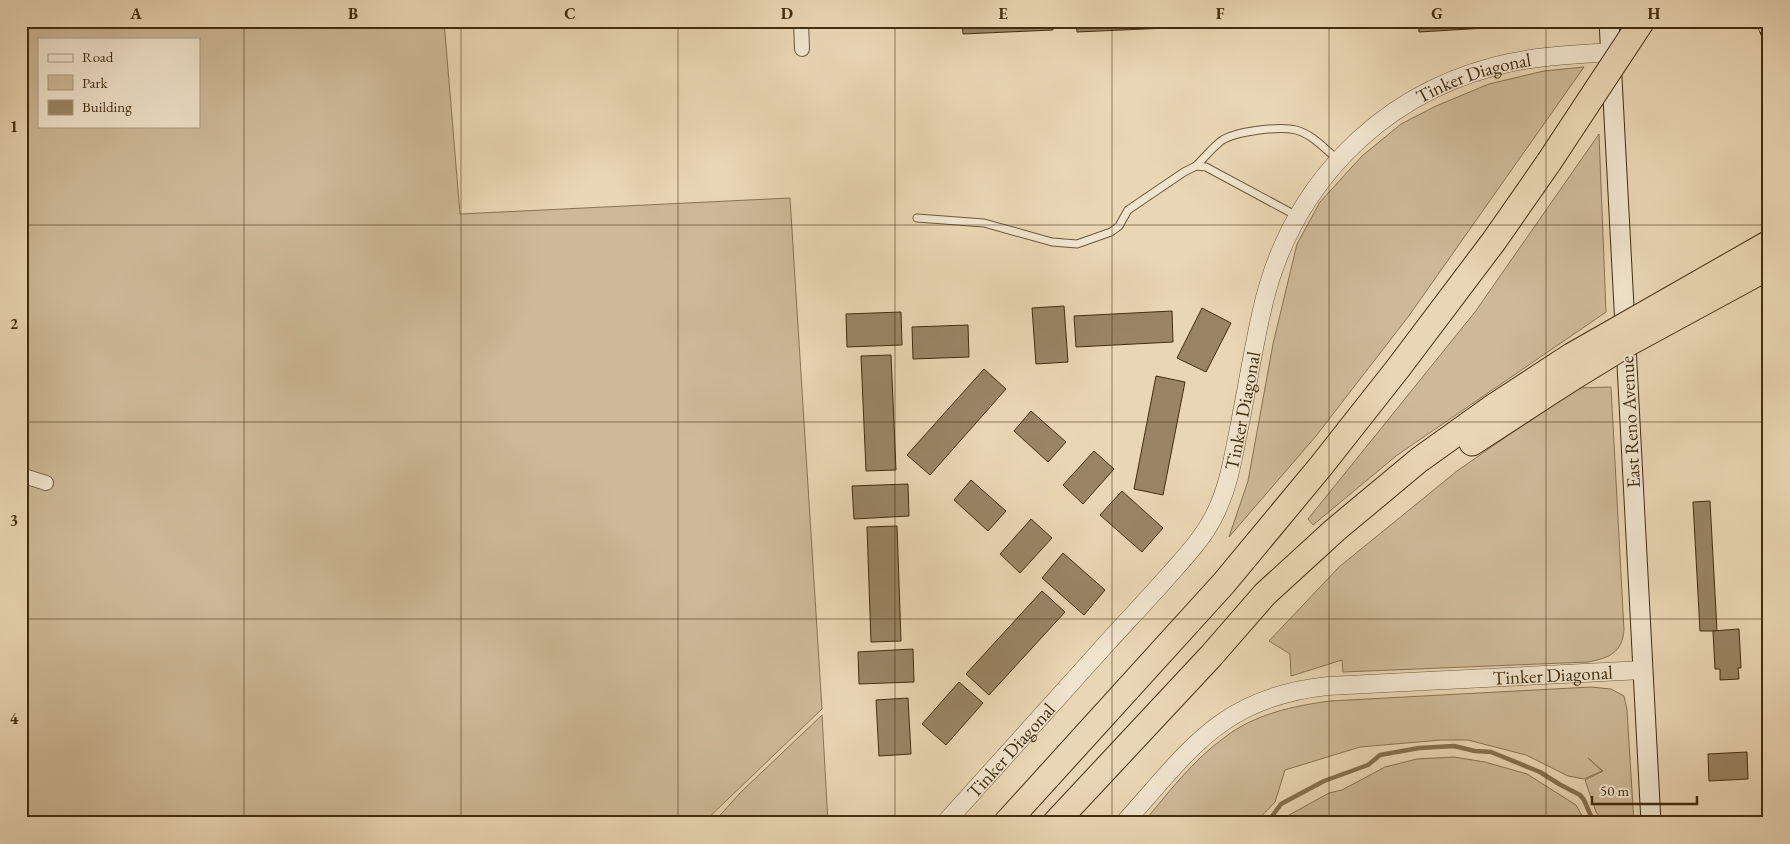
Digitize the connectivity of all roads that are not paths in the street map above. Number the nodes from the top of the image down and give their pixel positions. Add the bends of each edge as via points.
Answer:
1 (801, 21) edge
2 (1609, 21) edge
3 (1642, 21) edge
4 (802, 49) dead end
5 (1611, 52) junction
6 (1337, 159) junction
7 (1196, 166) junction
8 (1297, 216) junction
9 (918, 218) dead end
10 (1769, 243) edge
11 (1769, 267) edge
12 (1571, 367) junction
13 (21, 475) edge
14 (46, 483) dead end
15 (1643, 670) junction
16 (945, 823) edge
17 (1006, 823) edge
18 (1055, 823) edge
19 (1124, 823) edge
20 (1651, 823) edge

1 - 4 street
2 - 5 main road, East Reno Avenue
3 - 17 highway, bridge via 1494,241 1321,466 1224,583
5 - 6 street, Tinker Diagonal via 1496,66 1436,87 1396,109
5 - 15 main road, East Reno Avenue
6 - 7 lane via 1297,130 1275,129 1248,131 1222,140
6 - 8 street, Tinker Diagonal
7 - 8 lane via 1206,166
7 - 9 lane via 1128,210 1120,226 1111,232 1077,244 1052,242 984,223
8 - 16 street, Tinker Diagonal via 1270,278 1233,463 1220,503 1205,531 1160,586
10 - 12 highway, bridge
11 - 12 highway, bridge via 1629,343
12 - 18 highway via 1493,408 1419,460 1335,530 1265,594
13 - 14 street
15 - 19 street, Tinker Diagonal via 1328,686 1282,693 1247,707 1206,734
15 - 20 main road, East Reno Avenue

